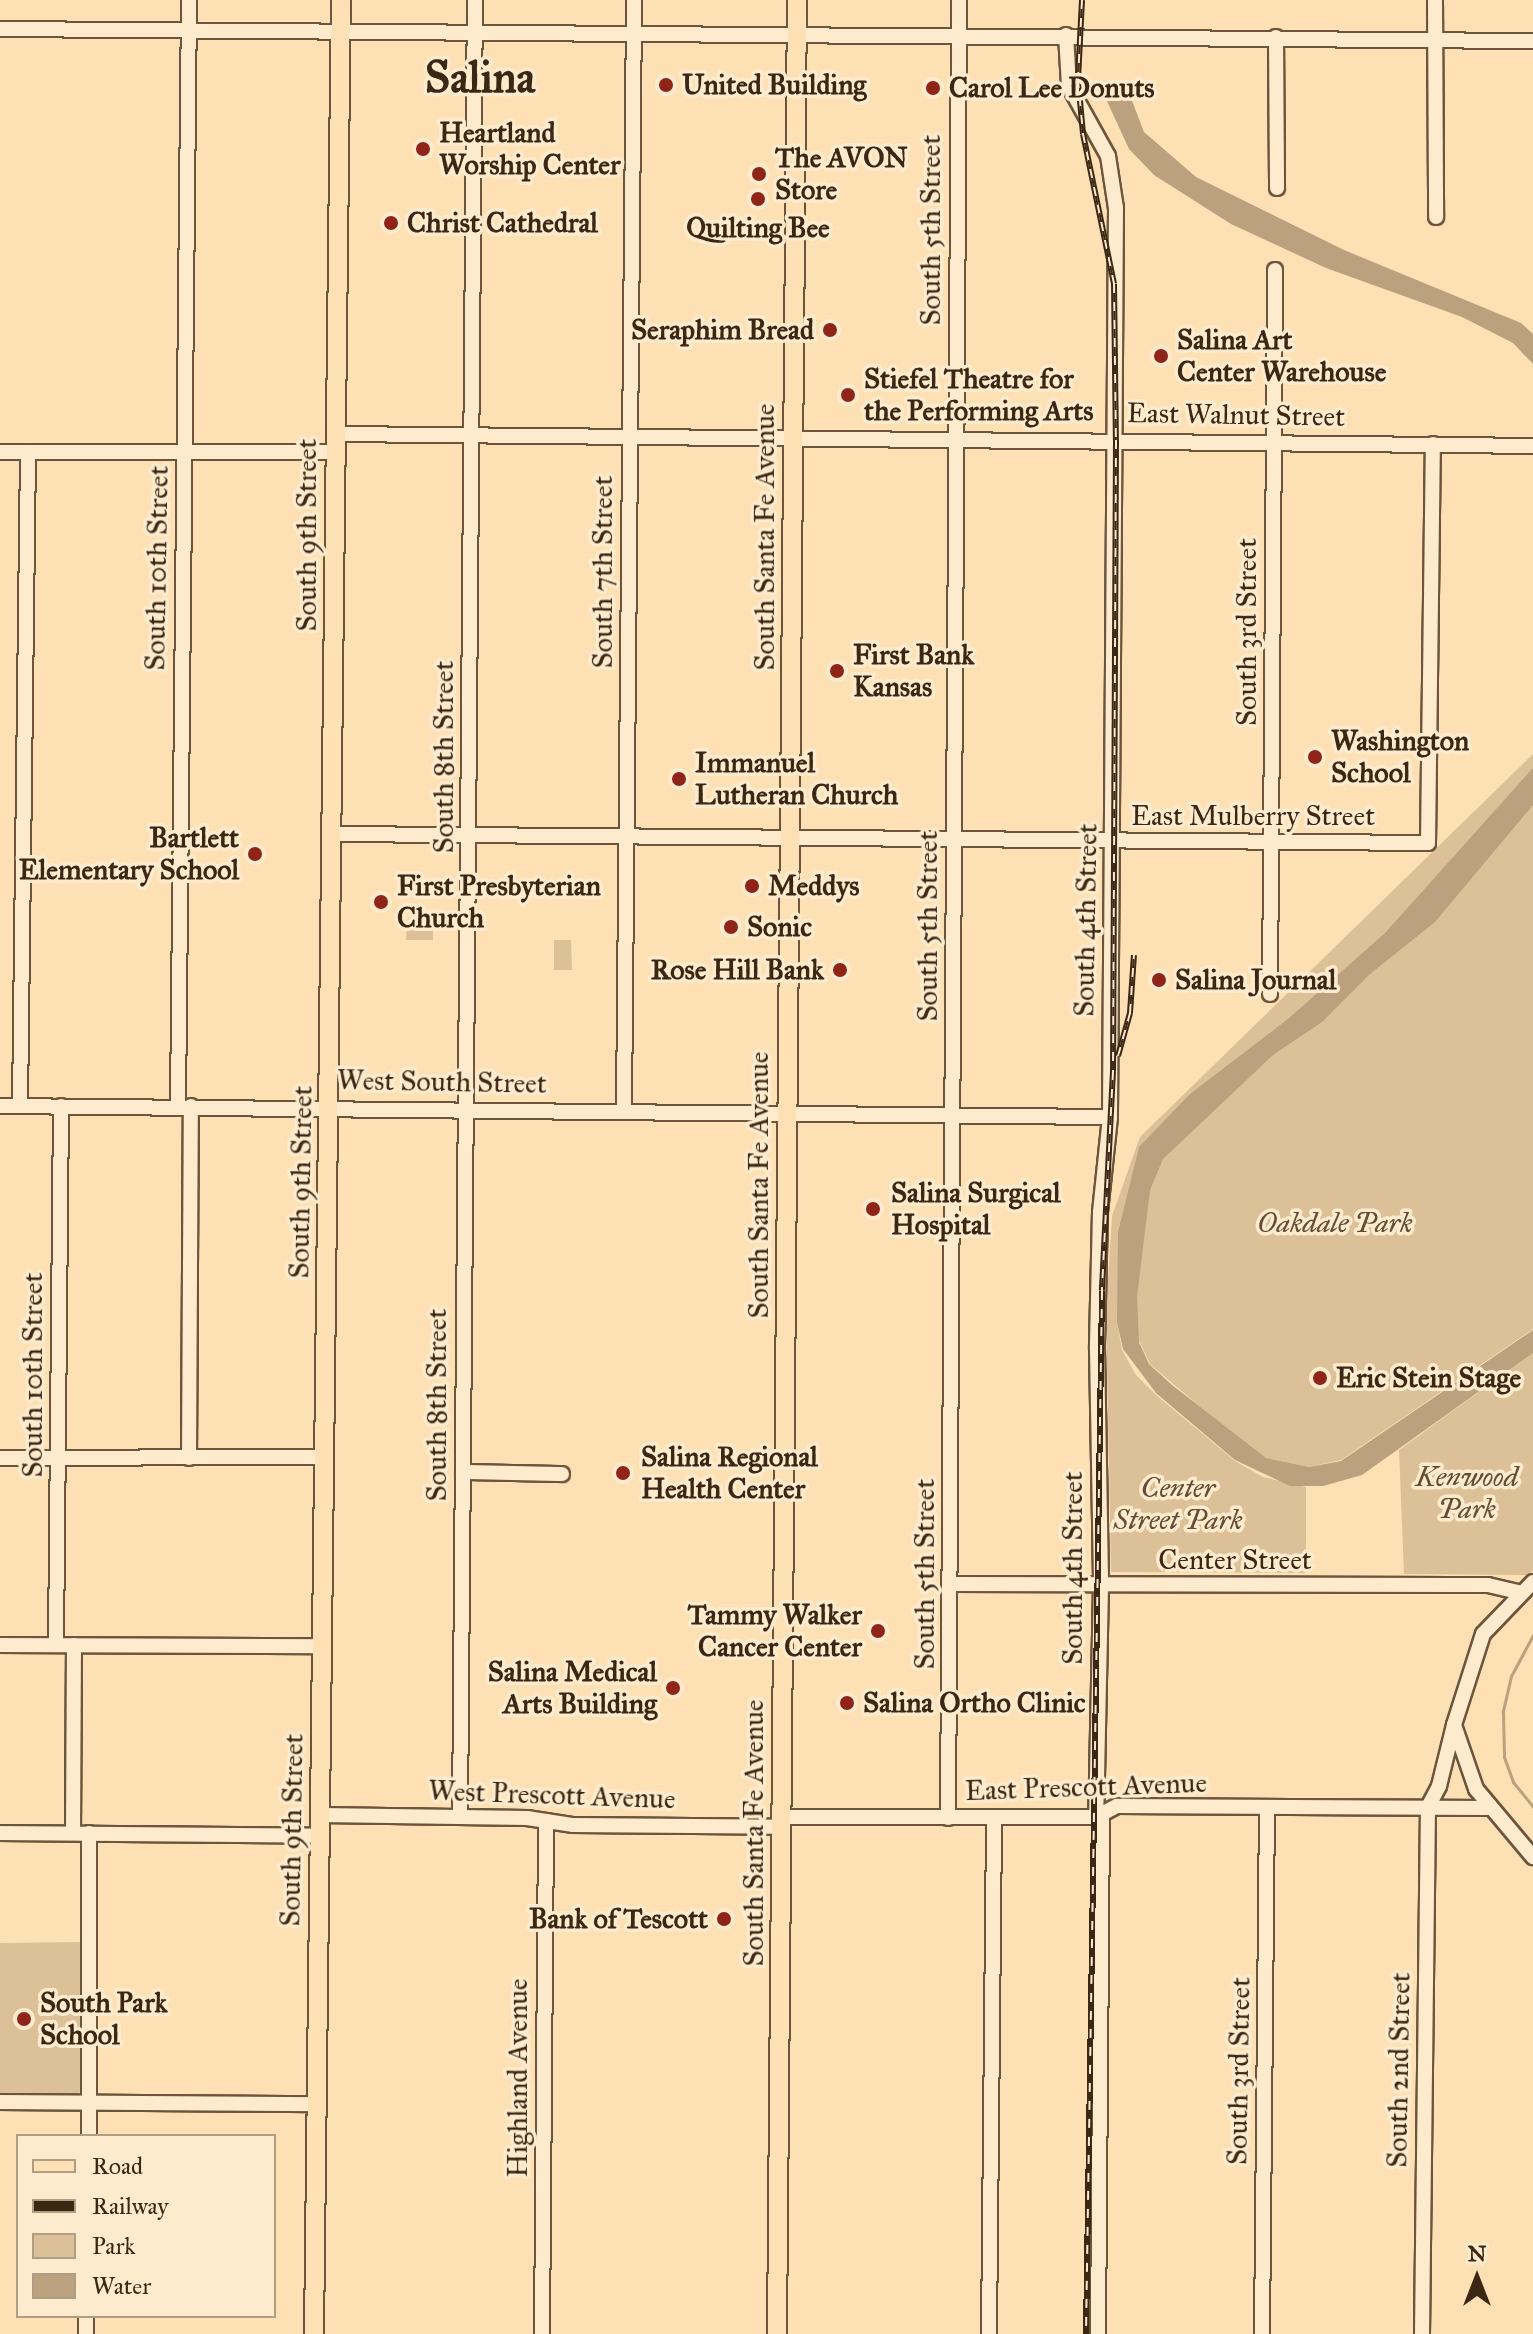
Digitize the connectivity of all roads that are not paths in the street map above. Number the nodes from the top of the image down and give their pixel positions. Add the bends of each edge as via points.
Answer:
1 (189, 0) edge
2 (341, 0) edge
3 (475, 0) edge
4 (634, 0) edge
5 (797, 0) edge
6 (959, 0) edge
7 (1435, 0) edge
8 (0, 29) edge
9 (189, 31) junction
10 (341, 32) junction
11 (474, 33) junction
12 (633, 35) junction
13 (958, 35) junction
14 (1066, 35) junction
15 (797, 36) junction
16 (1276, 37) junction
17 (1436, 39) junction
18 (1533, 41) edge
19 (1277, 188) dead end
20 (1436, 217) dead end
21 (1275, 270) dead end
22 (471, 435) junction
23 (630, 436) junction
24 (793, 436) junction
25 (956, 437) junction
26 (1116, 440) junction
27 (1274, 442) junction
28 (335, 443) junction
29 (1433, 444) junction
30 (1533, 446) edge
31 (0, 452) edge
32 (28, 452) junction
33 (184, 453) junction
34 (333, 834) junction
35 (470, 834) junction
36 (627, 835) junction
37 (790, 839) junction
38 (954, 840) junction
39 (1113, 841) junction
40 (1272, 842) junction
41 (1270, 994) dead end
42 (0, 1106) edge
43 (20, 1106) junction
44 (61, 1106) junction
45 (184, 1106) junction
46 (330, 1106) junction
47 (465, 1109) junction
48 (624, 1110) junction
49 (788, 1115) junction
50 (953, 1116) junction
51 (1110, 1117) junction
52 (325, 1457) junction
53 (0, 1458) edge
54 (59, 1458) junction
55 (189, 1458) junction
56 (463, 1472) junction
57 (562, 1474) dead end
58 (1533, 1582) edge
59 (951, 1584) junction
60 (1101, 1586) junction
61 (1519, 1592) junction
62 (0, 1645) edge
63 (56, 1645) junction
64 (74, 1645) junction
65 (323, 1646) junction
66 (1454, 1725) junction
67 (1428, 1807) junction
68 (1267, 1808) junction
69 (1487, 1808) junction
70 (320, 1815) junction
71 (1099, 1816) junction
72 (460, 1817) junction
73 (948, 1818) junction
74 (994, 1819) junction
75 (546, 1821) junction
76 (782, 1822) junction
77 (0, 1833) edge
78 (73, 1833) junction
79 (89, 1833) junction
80 (320, 1836) junction
81 (1533, 1857) edge
82 (0, 2102) edge
83 (89, 2102) junction
84 (316, 2104) junction
85 (89, 2134) edge
86 (314, 2334) edge
87 (542, 2334) edge
88 (777, 2334) edge
89 (989, 2334) edge
90 (1098, 2334) edge
91 (1262, 2334) edge
92 (1422, 2334) edge

1 - 9 street, South 10th Street
2 - 10 main road, South 9th Street
3 - 11 street, South 8th Street
4 - 12 street, South 7th Street
5 - 15 main road, South Santa Fe Avenue
6 - 13 street, South 5th Street
7 - 17 street
8 - 9 street
9 - 10 street
9 - 33 street, South 10th Street
10 - 11 street
10 - 28 main road, South 9th Street
11 - 12 street
11 - 22 street, South 8th Street
12 - 15 street
12 - 23 street, South 7th Street
13 - 14 street
13 - 15 street
13 - 25 street, South 5th Street
14 - 16 street
14 - 26 street, South 4th Street via 1069,86 1108,156 1116,208
15 - 24 main road, South Santa Fe Avenue
16 - 17 street
16 - 19 street
17 - 18 street
17 - 20 street
21 - 27 street, South 3rd Street
22 - 23 street, East Walnut Street
22 - 28 street, East Walnut Street
22 - 35 street, South 8th Street
23 - 24 street, East Walnut Street
23 - 36 street, South 7th Street
24 - 25 street, East Walnut Street
24 - 37 main road, South Santa Fe Avenue
25 - 26 street, East Walnut Street
25 - 38 street, South 5th Street
26 - 27 street, East Walnut Street
26 - 39 street, South 4th Street
27 - 29 street, East Walnut Street
27 - 40 street, South 3rd Street
28 - 33 street, East Walnut Street
28 - 34 main road, South 9th Street
29 - 30 street, East Walnut Street
29 - 40 street, East Mulberry Street via 1428,843
31 - 32 street, East Walnut Street
32 - 33 street, East Walnut Street
32 - 43 street
33 - 45 street, South 10th Street
34 - 35 street, East Mulberry Street
34 - 46 main road, South 9th Street
35 - 36 street, East Mulberry Street
35 - 47 street, South 8th Street
36 - 37 street, East Mulberry Street
36 - 48 street, South 7th Street
37 - 38 street, East Mulberry Street
37 - 49 main road, South Santa Fe Avenue
38 - 39 street, East Mulberry Street
38 - 50 street, South 5th Street
39 - 40 street, East Mulberry Street
39 - 51 street, South 4th Street
40 - 41 street, South 3rd Street
42 - 43 street, West South Street
43 - 44 street, West South Street
44 - 45 street, West South Street
44 - 54 street, South 10th Street
45 - 46 street, West South Street
45 - 55 street, South 10th Street
46 - 47 street, West South Street
46 - 52 main road, South 9th Street
47 - 48 street, West South Street
47 - 56 street, South 8th Street
48 - 49 street, West South Street
49 - 50 street, West South Street
49 - 76 main road, South Santa Fe Avenue
50 - 51 street, West South Street
50 - 59 street, South 5th Street
51 - 60 street, South 4th Street via 1100,1212 1097,1349
52 - 55 street
52 - 65 main road, South 9th Street
53 - 54 street
54 - 55 street
54 - 63 street, South 10th Street
56 - 57 street
56 - 72 street, South 8th Street
58 - 61 street
59 - 60 street, Center Street
59 - 73 street, South 5th Street
60 - 61 street, Center Street via 1488,1585
60 - 71 street, South 4th Street
61 - 66 street via 1483,1634
62 - 63 street
63 - 64 street
64 - 65 street
64 - 78 street
65 - 70 main road, South 9th Street
66 - 67 street via 1439,1786
66 - 69 street via 1467,1770
67 - 68 street, East Prescott Avenue
67 - 69 street, East Prescott Avenue
67 - 92 street, South 2nd Street
68 - 71 street, East Prescott Avenue via 1117,1806
68 - 91 street, South 3rd Street
69 - 81 street
70 - 72 street, West Prescott Avenue
70 - 80 main road, South 9th Street
71 - 74 street, East Prescott Avenue
71 - 90 street, South 4th Street
72 - 75 street, West Prescott Avenue
73 - 74 street, East Prescott Avenue
73 - 76 street, East Prescott Avenue
74 - 89 street
75 - 76 street, West Prescott Avenue
75 - 87 street, Highland Avenue
76 - 88 main road, South Santa Fe Avenue
77 - 78 street
78 - 79 street
79 - 80 street
79 - 83 street
80 - 84 main road, South 9th Street
82 - 83 street
83 - 84 street
83 - 85 street
84 - 86 main road, South 9th Street

